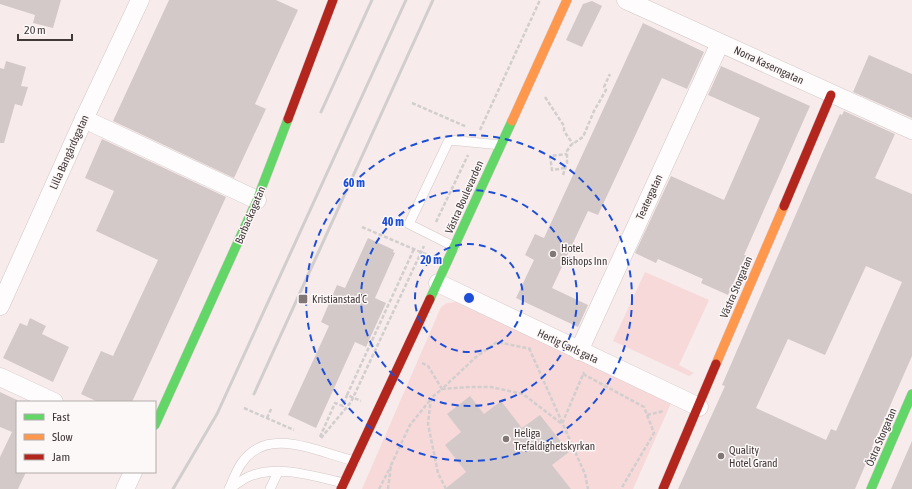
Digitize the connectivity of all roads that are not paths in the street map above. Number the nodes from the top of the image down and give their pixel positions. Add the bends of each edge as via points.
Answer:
1 (140, 0) edge
2 (567, 0) edge
3 (626, 0) edge
4 (329, 1) edge
5 (720, 42) junction
6 (831, 94) junction
7 (84, 119) junction
8 (912, 130) edge
9 (501, 146) junction
10 (257, 200) junction
11 (455, 247) junction
12 (438, 283) junction
13 (0, 306) edge
14 (584, 354) junction
15 (0, 377) edge
16 (912, 394) edge
17 (52, 401) edge
18 (699, 407) junction
19 (156, 423) edge
20 (355, 461) junction
21 (278, 472) junction
22 (133, 473) edge
23 (343, 486) edge
24 (126, 489) edge
25 (229, 489) edge
26 (270, 489) edge
27 (663, 489) edge
28 (871, 489) edge

1 - 7 street, Lilla Bangårdsgatan
2 - 9 street, Västra Boulevarden
3 - 5 street, Norra Kaserngatan
4 - 10 street, Barbackagatan
5 - 6 street, Norra Kaserngatan
5 - 14 street, Teatergatan
6 - 8 street, Norra Kaserngatan
6 - 18 street, Västra Storgatan
7 - 10 street
7 - 13 street, Lilla Bangårdsgatan
9 - 11 street, Västra Boulevarden
9 - 11 lane via 449,140 409,224
10 - 19 street, Barbackagatan
11 - 12 street, Västra Boulevarden
12 - 14 street, Hertig Carls gata
12 - 20 street, Västra Boulevarden
14 - 18 street, Hertig Carls gata
15 - 17 street
16 - 28 street, Östra Storgatan
18 - 27 street, Västra Storgatan
20 - 23 street, Västra Boulevarden
20 - 25 lane via 288,444 266,444 257,448 240,464
21 - 23 lane via 304,474
21 - 25 lane via 252,475
21 - 26 lane
22 - 24 street

